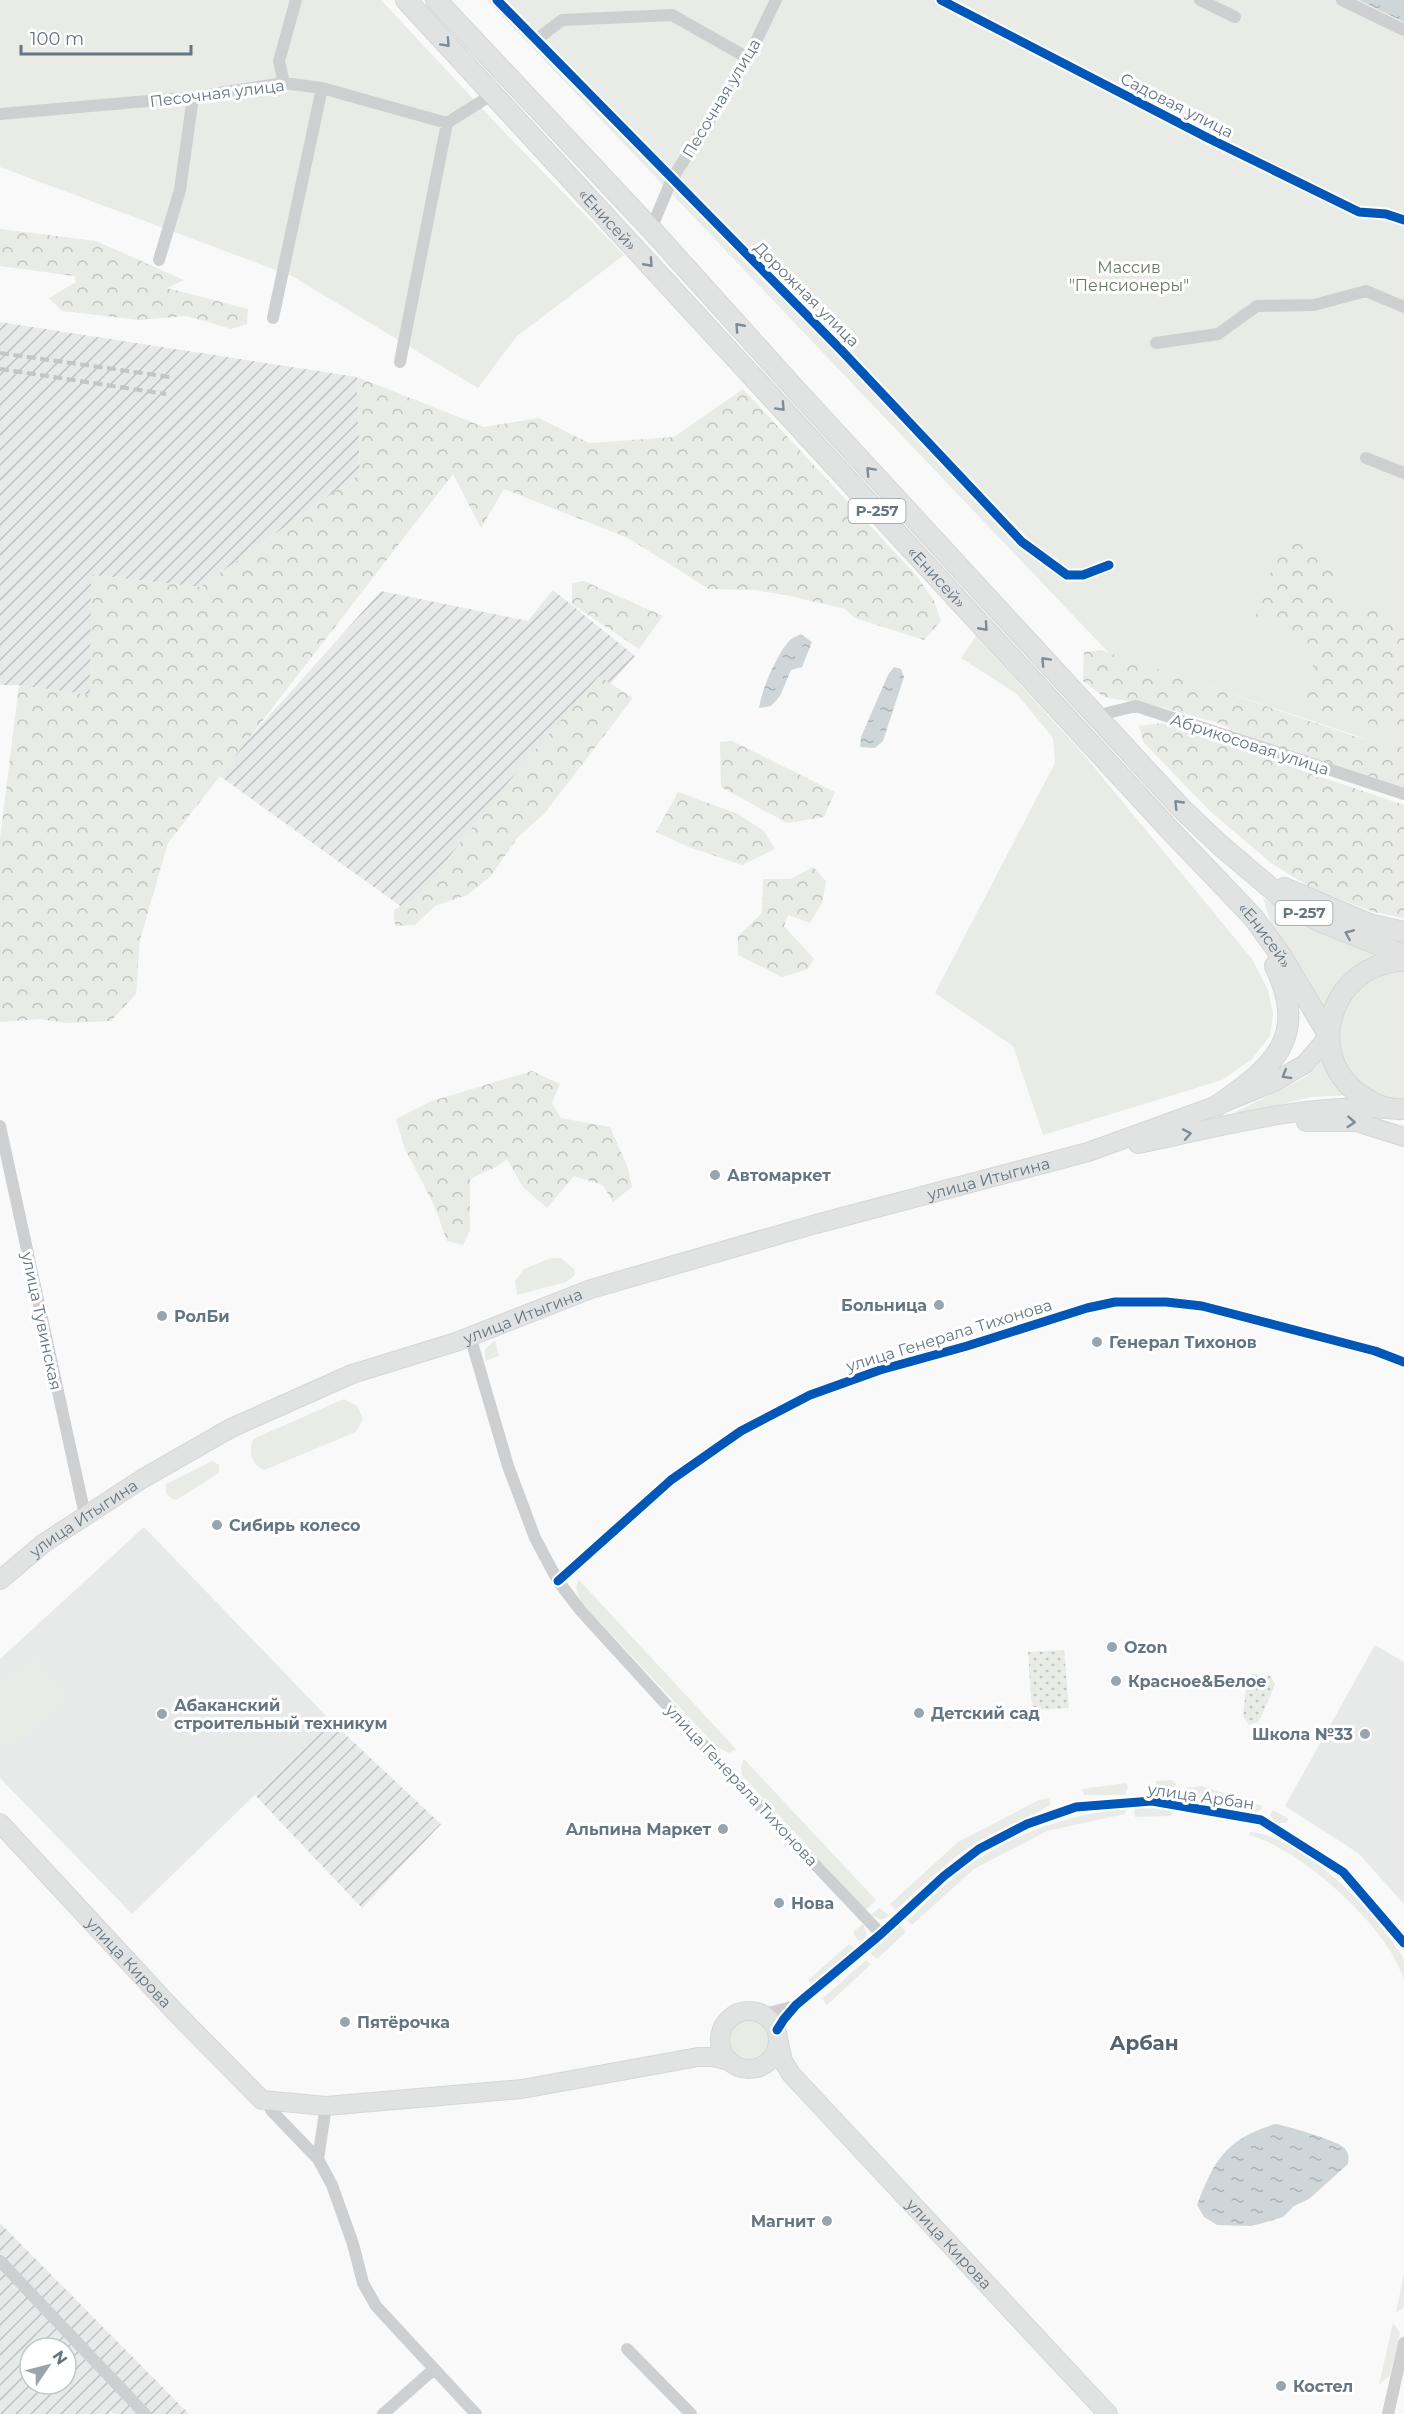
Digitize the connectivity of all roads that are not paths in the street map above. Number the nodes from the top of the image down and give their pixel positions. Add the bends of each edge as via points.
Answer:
1 (296, 0) edge
2 (406, 0) edge
3 (436, 0) edge
4 (496, 0) edge
5 (776, 0) edge
6 (941, 0) edge
7 (1200, 0) edge
8 (1342, 0) edge
9 (1235, 17) dead end
10 (1404, 30) edge
11 (536, 40) junction
12 (748, 58) junction
13 (284, 83) junction
14 (322, 88) junction
15 (493, 94) junction
16 (193, 97) junction
17 (0, 114) edge
18 (447, 123) junction
19 (672, 179) junction
20 (1404, 220) edge
21 (651, 229) junction
22 (159, 260) dead end
23 (1404, 307) edge
24 (273, 318) dead end
25 (1156, 343) dead end
26 (400, 362) dead end
27 (1366, 458) dead end
28 (1404, 473) edge
29 (1109, 565) dead end
30 (1095, 716) junction
31 (1404, 794) edge
32 (1220, 845) junction
33 (1253, 917) junction
34 (1404, 932) edge
35 (1404, 955) edge
36 (1404, 961) edge
37 (1329, 1036) junction
38 (1218, 1105) junction
39 (1400, 1112) edge
40 (0, 1126) edge
41 (1230, 1126) junction
42 (1404, 1137) edge
43 (1088, 1152) junction
44 (470, 1336) junction
45 (1404, 1362) edge
46 (85, 1515) junction
47 (0, 1580) edge
48 (558, 1581) junction
49 (0, 1823) edge
50 (881, 1934) junction
51 (1404, 1943) edge
52 (796, 2005) junction
53 (764, 2014) junction
54 (778, 2035) junction
55 (720, 2036) junction
56 (698, 2057) junction
57 (729, 2061) junction
58 (763, 2065) junction
59 (791, 2074) junction
60 (266, 2105) junction
61 (326, 2106) junction
62 (318, 2160) junction
63 (0, 2261) edge
64 (1404, 2343) edge
65 (627, 2349) dead end
66 (433, 2370) junction
67 (145, 2414) edge
68 (383, 2414) edge
69 (476, 2414) edge
70 (691, 2414) edge
71 (1108, 2414) edge
72 (1388, 2414) edge

1 - 13 street via 279,61
2 -> 15 highway, «Енисей» / Р-257
3 - 21 highway, «Енисей» / Р-257
4 - 11 street, Дорожная улица
5 - 12 street, Песочная улица
6 - 20 street, Садовая улица via 1359,212
7 - 9 street
8 - 10 street
11 - 12 street via 562,20 672,15
11 - 19 street, Дорожная улица
12 - 19 street, Песочная улица
13 - 14 street, Песочная улица
13 - 16 street, Песочная улица
14 - 18 street, Песочная улица
14 - 24 street
15 - 18 street
15 -> 33 highway, «Енисей» / Р-257
16 - 17 street, Песочная улица
16 - 22 street via 180,190
18 - 26 street
19 - 21 street, Песочная улица
19 - 29 street, Дорожная улица via 843,351 1022,543 1067,575 1083,575
30 -> 21 highway, «Енисей» / Р-257
23 - 25 street via 1366,291 1314,305 1257,306 1218,333
27 - 28 street
30 - 31 street, Абрикосовая улица via 1136,706
32 -> 30 highway, «Енисей» / Р-257
32 - 34 highway, Р-257 via 1285,889 1369,924
35 -> 32 highway, Р-257 via 1319,921 1293,906
33 - 37 highway, «Енисей» / Р-257
33 - 38 highway via 1285,987 1289,1016 1274,1059 1258,1077
36 - 37 highway, «Енисей» / Р-257 via 1373,967 1354,979 1340,996 1331,1017
37 -> 38 main road, улица Итыгина via 1305,1064 1274,1083
37 - 39 highway, «Енисей» / Р-257 via 1337,1069 1346,1083 1372,1103
38 - 43 main road, улица Итыгина
39 - 41 main road, улица Итыгина via 1342,1107
40 - 46 street, улица Тувинская
41 -> 42 main road via 1356,1122
43 -> 41 main road, улица Итыгина
43 - 44 main road, улица Итыгина via 591,1289
44 - 46 main road, улица Итыгина via 352,1374 231,1428
44 - 48 street, улица Генерала Тихонова via 508,1466 535,1538
45 - 48 street, улица Генерала Тихонова via 1376,1351 1202,1306 1115,1302 1087,1308 880,1370 789,1405 741,1431 671,1480
46 - 47 main road, улица Итыгина
48 - 50 street, улица Генерала Тихонова via 739,1784
49 - 60 main road, улица Кирова
50 - 51 street, улица Арбан via 979,1849 1027,1824 1076,1807 1152,1801 1261,1820 1343,1872
50 - 52 street, улица Арбан
52 - 53 street
52 - 54 street via 784,2019
53 - 54 main road
53 - 55 main road via 738,2012 724,2024
54 - 58 main road via 776,2052
54 - 59 main road via 783,2061
55 - 56 main road
55 - 57 main road
56 - 57 main road
56 - 61 main road via 522,2089
57 - 58 main road via 745,2069
58 - 59 main road
59 - 71 main road, улица Кирова
60 - 61 main road
60 - 62 street
61 - 62 street
62 - 66 street via 332,2185 363,2283 376,2306
63 - 67 street
64 - 72 street
65 - 70 street
66 - 68 street
66 - 69 street

